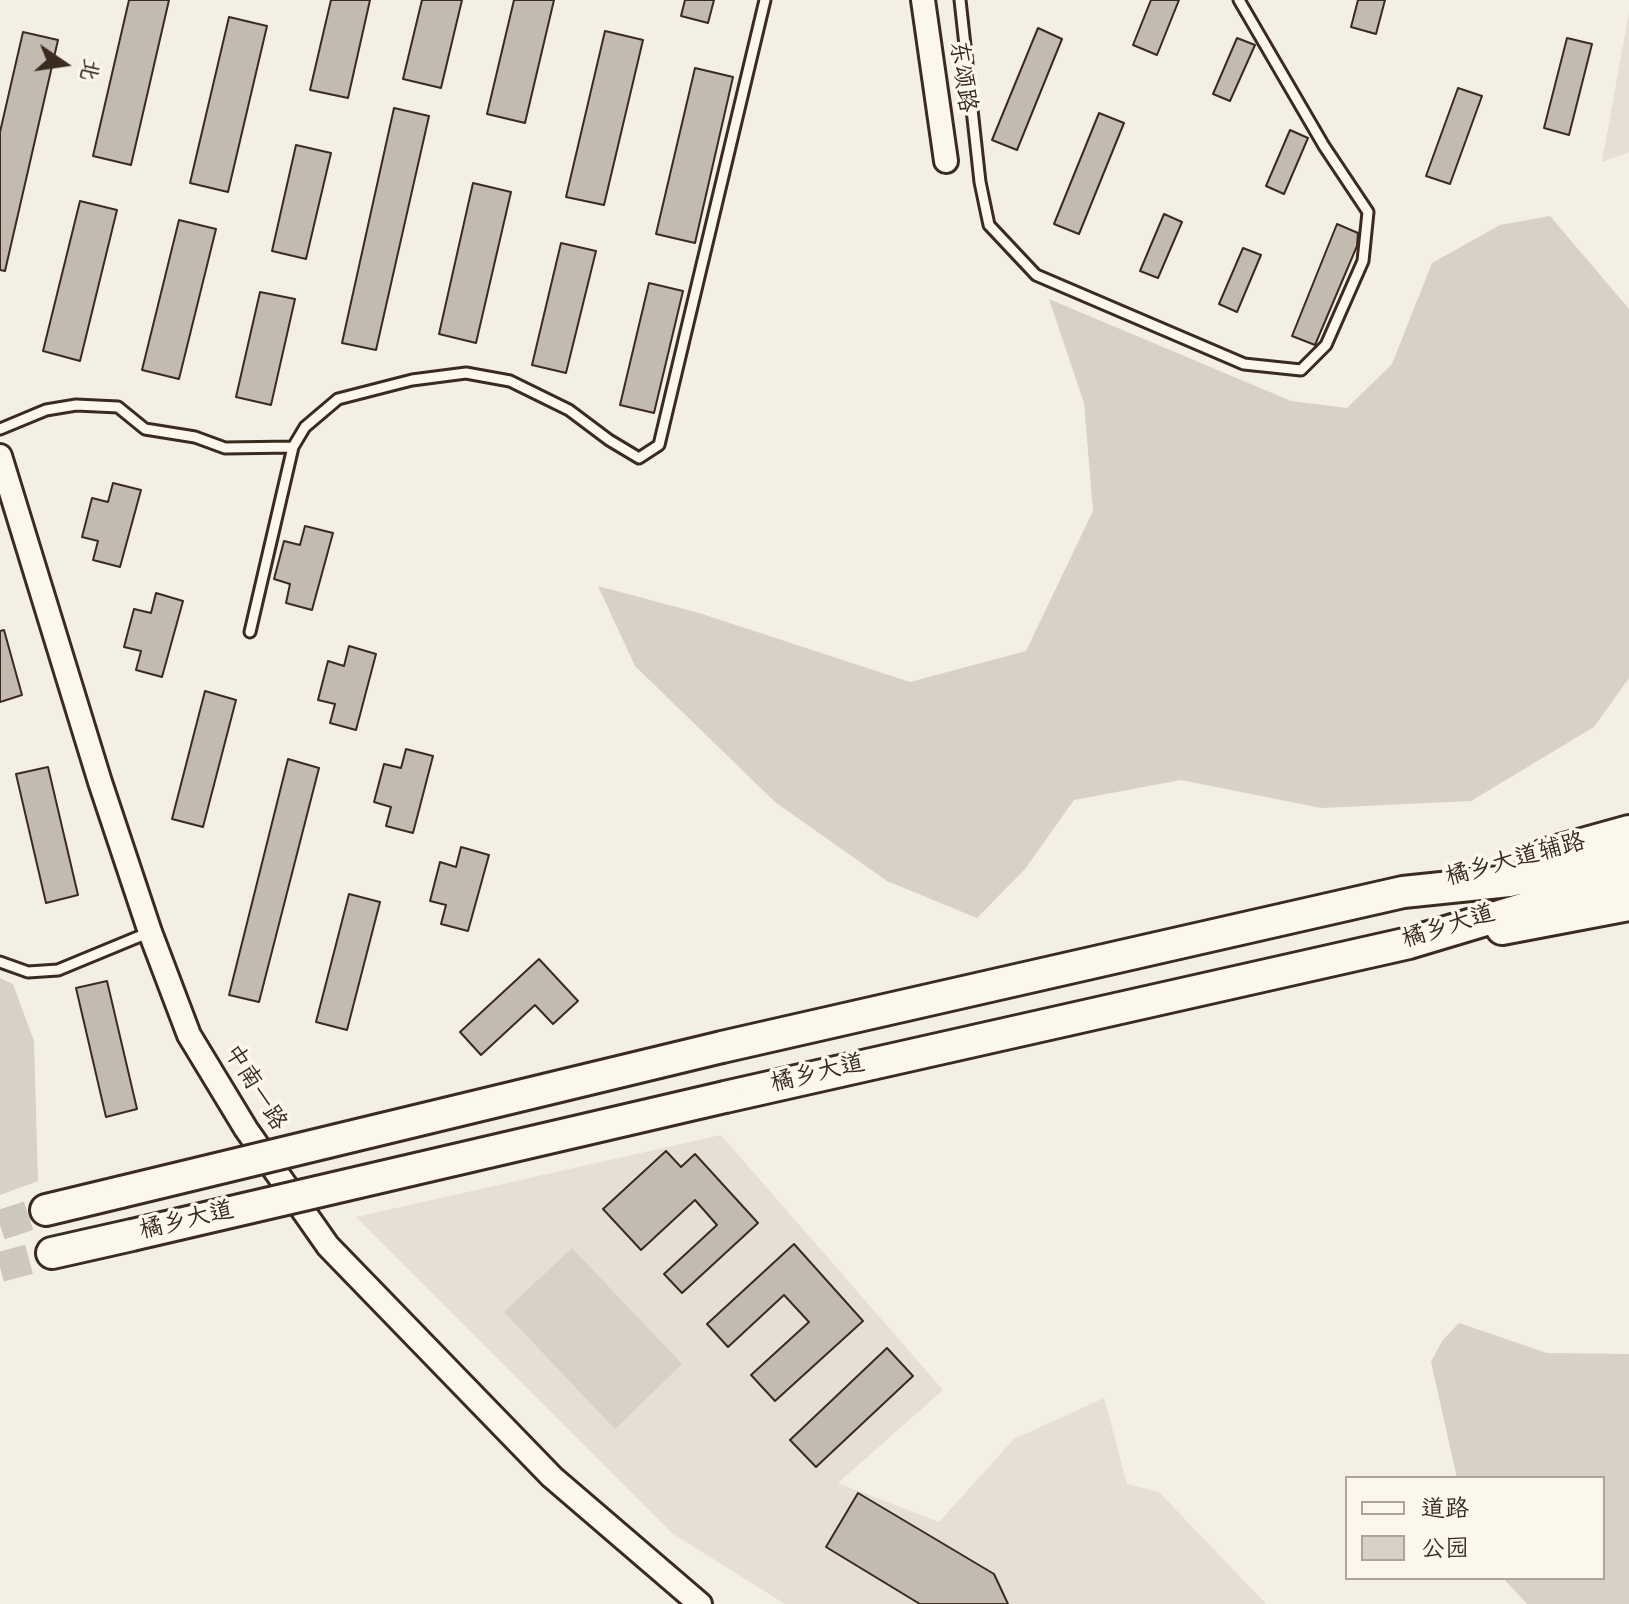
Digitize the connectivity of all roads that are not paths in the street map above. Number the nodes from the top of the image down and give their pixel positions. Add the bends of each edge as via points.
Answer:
1 (765, 0) edge
2 (923, 0) edge
3 (960, 0) edge
4 (1239, 0) edge
5 (946, 161) dead end
6 (0, 429) edge
7 (293, 447) junction
8 (0, 456) edge
9 (250, 632) dead end
10 (1629, 831) edge
11 (1629, 855) edge
12 (1629, 877) edge
13 (1580, 878) junction
14 (1403, 892) junction
15 (1629, 905) edge
16 (150, 932) junction
17 (1409, 943) junction
18 (0, 962) edge
19 (46, 1210) tunnel mouth
20 (52, 1253) tunnel mouth
21 (700, 1604) edge

1 - 7 lane via 659,445 639,458 569,410 510,381 466,373 338,399 305,427
2 - 5 street, 东颂路
3 - 4 lane via 989,225 1036,275 1244,364 1301,370 1326,345 1363,261 1368,212
6 - 7 lane via 46,410 118,407 145,429 225,448
7 - 9 lane
8 - 16 street, 中南一路
10 - 14 main road, 橘乡大道辅路
11 - 13 main road
12 - 13 main road
13 - 14 main road, 橘乡大道
13 - 17 main road, 橘乡大道
14 - 19 main road, 橘乡大道, bridge via 722,1047
15 - 17 main road
16 - 18 lane via 58,970 28,972
16 - 21 street, 中南一路 via 189,1035 246,1129 328,1246 552,1477
17 - 20 main road, 橘乡大道, bridge

